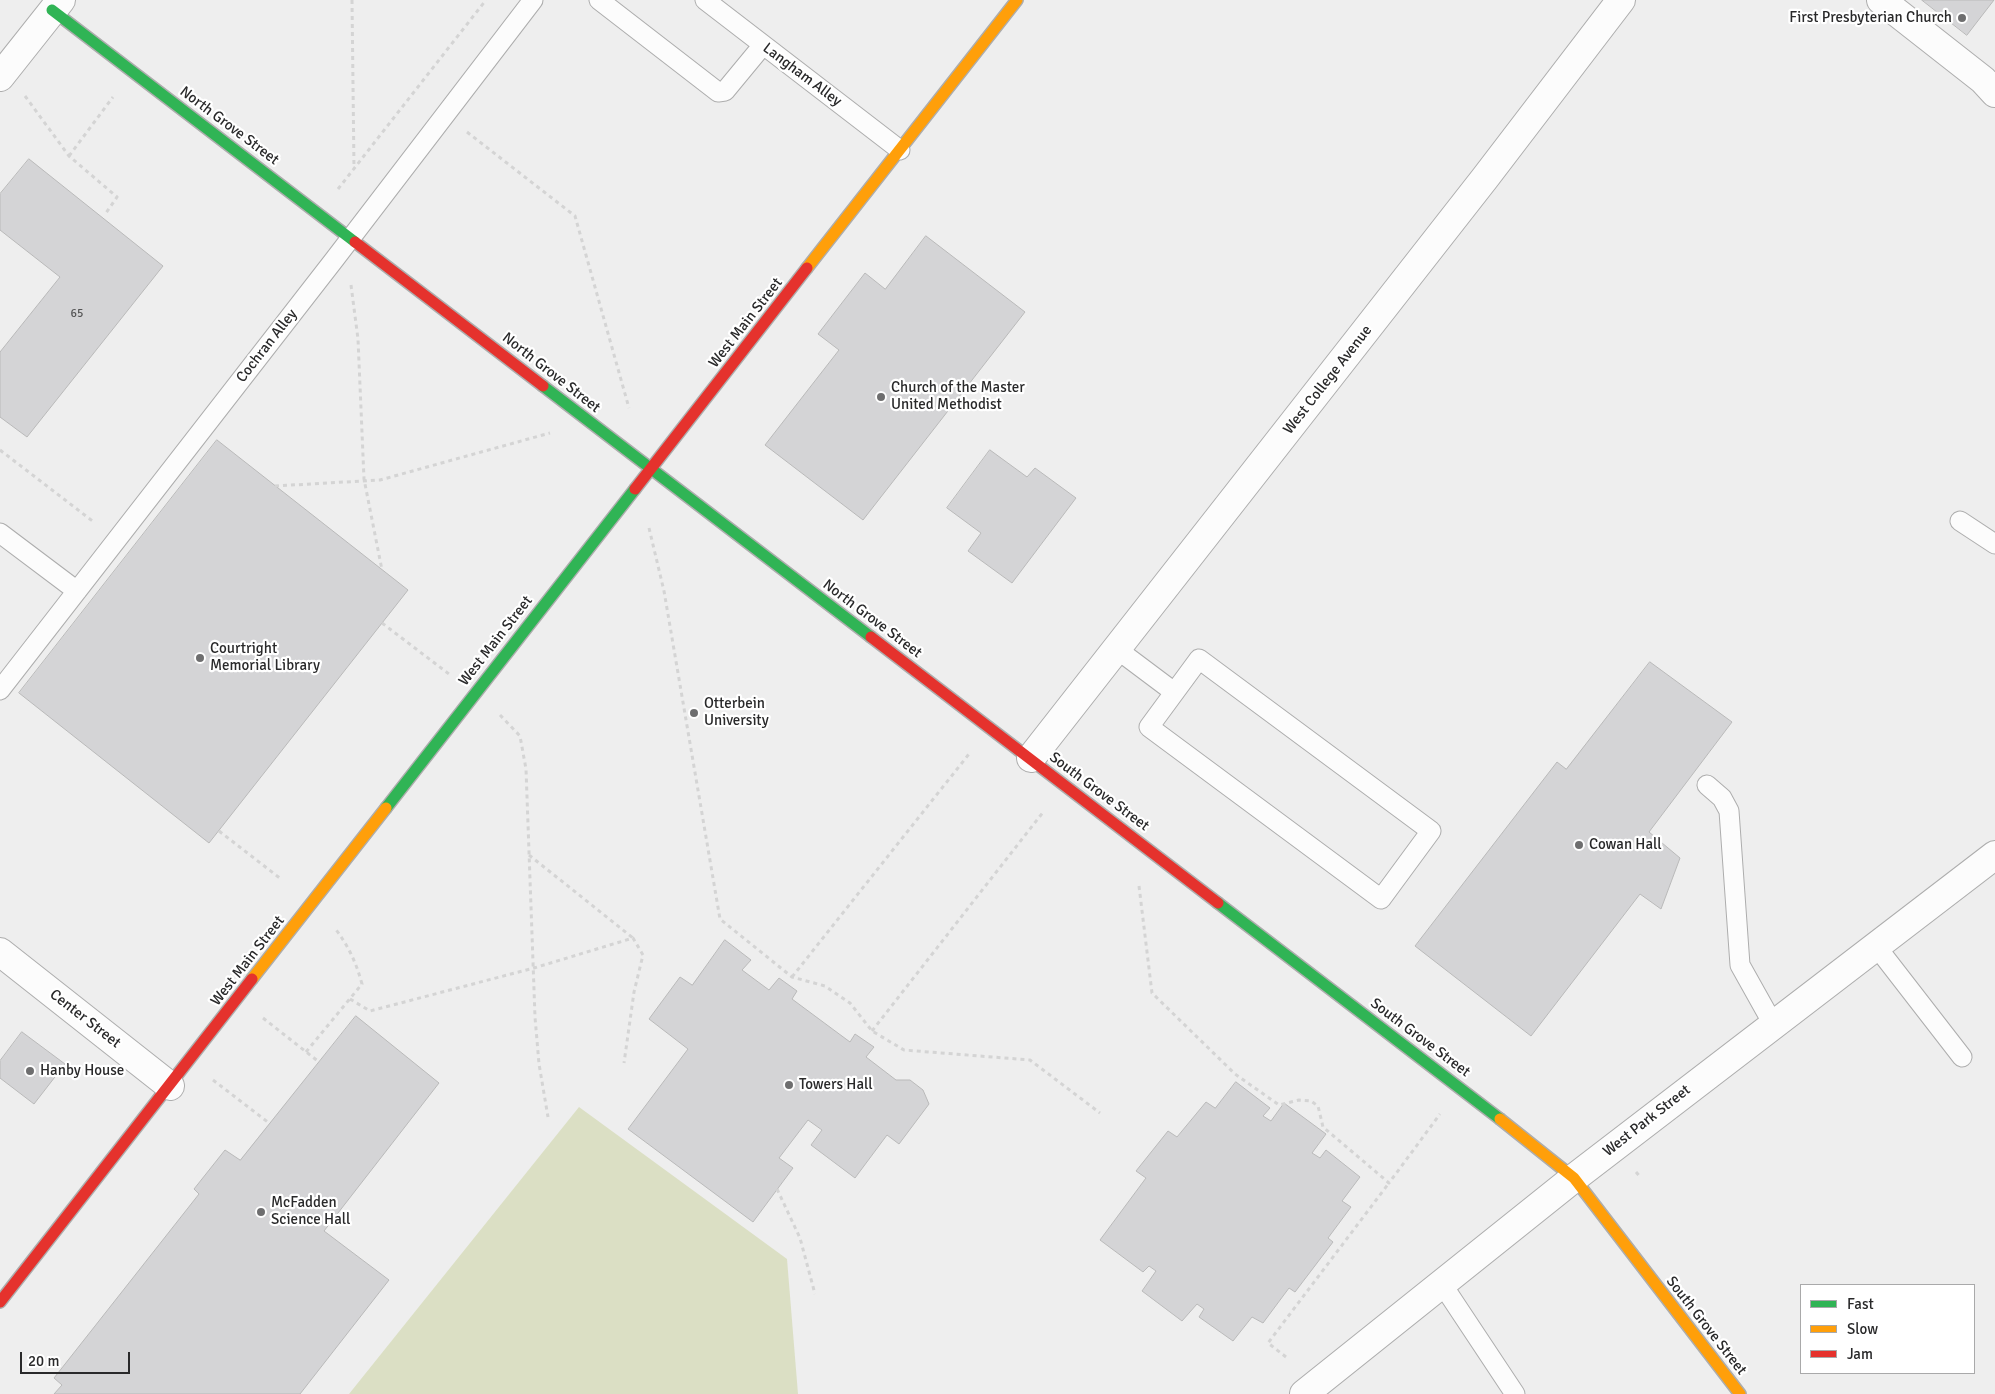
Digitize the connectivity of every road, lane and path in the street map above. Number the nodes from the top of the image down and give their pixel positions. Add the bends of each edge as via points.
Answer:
1 (352, 0) edge
2 (486, 0) edge
3 (533, 0) edge
4 (599, 0) edge
5 (705, 0) edge
6 (1016, 0) edge
7 (1621, 0) edge
8 (1881, 0) edge
9 (57, 5) edge
10 (763, 45) junction
11 (10, 83) edge
12 (1995, 93) edge
13 (115, 95) dead end
14 (444, 115) junction
15 (900, 150) junction
16 (69, 156) junction
17 (354, 170) junction
18 (333, 196) dead end
19 (106, 213) dead end
20 (351, 237) junction
21 (349, 278) dead end
22 (630, 414) dead end
23 (556, 432) dead end
24 (0, 450) edge
25 (651, 470) junction
26 (364, 480) junction
27 (275, 486) dead end
28 (1960, 520) dead end
29 (95, 523) dead end
30 (649, 528) dead end
31 (0, 533) edge
32 (1995, 544) edge
33 (382, 570) dead end
34 (77, 591) junction
35 (382, 623) dead end
36 (1118, 650) junction
37 (444, 670) dead end
38 (0, 690) edge
39 (1174, 692) junction
40 (495, 710) dead end
41 (973, 750) dead end
42 (1031, 758) junction
43 (1707, 785) dead end
44 (1047, 806) dead end
45 (219, 831) dead end
46 (529, 855) junction
47 (1995, 855) edge
48 (281, 880) dead end
49 (1139, 885) dead end
50 (330, 922) dead end
51 (633, 938) junction
52 (1876, 946) junction
53 (0, 952) edge
54 (534, 968) junction
55 (792, 977) junction
56 (350, 999) junction
57 (258, 1014) dead end
58 (1773, 1024) junction
59 (872, 1031) junction
60 (306, 1052) junction
61 (1962, 1057) dead end
62 (319, 1062) dead end
63 (624, 1063) dead end
64 (209, 1077) dead end
65 (170, 1086) junction
66 (1443, 1110) dead end
67 (1100, 1113) dead end
68 (548, 1117) dead end
69 (269, 1123) dead end
70 (1574, 1178) junction
71 (1388, 1183) junction
72 (777, 1190) dead end
73 (1442, 1284) junction
74 (815, 1294) dead end
75 (0, 1302) edge
76 (1286, 1357) dead end
77 (1304, 1394) edge
78 (1515, 1394) edge
79 (1740, 1394) edge

1 - 17 path
2 - 17 path
3 - 14 lane, Cochran Alley
4 - 10 lane via 718,92 725,91
5 - 10 lane, Langham Alley
6 - 15 street, West Main Street
7 - 36 street, West College Avenue
8 - 12 street
9 - 11 street
9 - 20 street, North Grove Street
10 - 15 lane, Langham Alley
11 - 16 path
13 - 16 path
14 - 20 lane, Cochran Alley
14 - 22 path via 575,216
15 - 25 street, West Main Street
16 - 19 path via 117,198
17 - 18 path
20 - 25 street, North Grove Street
20 - 34 lane, Cochran Alley
21 - 26 path via 358,339
23 - 26 path via 380,480
24 - 29 path
25 - 42 street, North Grove Street
25 - 65 street, West Main Street
26 - 27 path
26 - 33 path
28 - 32 lane
30 - 55 path via 664,591 720,919
31 - 34 lane
34 - 38 lane, Cochran Alley
35 - 37 path
36 - 39 lane
36 - 42 street, West College Avenue
39 - 39 lane via 1149,727 1381,899 1431,831 1199,659
40 - 46 path via 520,736 526,769
41 - 55 path
42 - 70 street, South Grove Street
43 - 58 lane via 1722,798 1729,811 1740,965
44 - 59 path
45 - 48 path
46 - 51 path
46 - 54 path
47 - 52 street, West Park Street
49 - 71 path via 1152,993 1235,1074 1279,1105 1299,1100 1312,1101 1318,1106 1323,1127
50 - 56 path via 347,944 362,984
51 - 54 path
51 - 63 path via 643,955
52 - 58 street, West Park Street
52 - 61 lane
53 - 65 street, Center Street
54 - 56 path via 370,1011
54 - 68 path via 539,1064
55 - 59 path via 825,986 850,1004
56 - 60 path
57 - 60 path
58 - 70 street, West Park Street
59 - 67 path via 904,1050 1030,1060
60 - 62 path
64 - 69 path
65 - 75 street, West Main Street
66 - 71 path
70 - 73 street, West Park Street
70 - 79 street, South Grove Street
71 - 76 path via 1268,1343
72 - 74 path via 800,1238
73 - 77 street, West Park Street
73 - 78 lane

